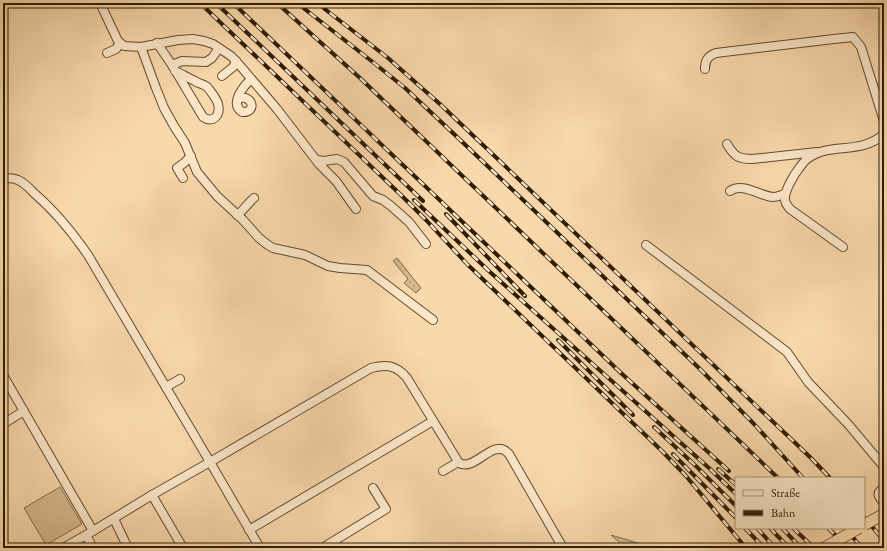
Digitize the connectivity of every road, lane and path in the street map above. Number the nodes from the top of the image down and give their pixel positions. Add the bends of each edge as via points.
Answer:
1 (100, 3) edge
2 (453, 3) edge
3 (493, 3) edge
4 (120, 43) junction
5 (157, 43) junction
6 (141, 47) junction
7 (219, 48) junction
8 (107, 53) dead end
9 (236, 61) junction
10 (174, 68) junction
11 (705, 68) dead end
12 (222, 76) dead end
13 (251, 79) junction
14 (238, 99) dead end
15 (884, 121) edge
16 (884, 134) edge
17 (727, 144) dead end
18 (822, 151) junction
19 (191, 156) junction
20 (317, 160) junction
21 (184, 178) dead end
22 (3, 179) edge
23 (730, 191) dead end
24 (785, 194) junction
25 (254, 198) dead end
26 (356, 209) dead end
27 (238, 215) junction
28 (426, 244) dead end
29 (646, 245) dead end
30 (843, 247) dead end
31 (434, 320) dead end
32 (3, 377) edge
33 (180, 379) dead end
34 (166, 387) junction
35 (24, 411) junction
36 (433, 421) junction
37 (3, 424) edge
38 (210, 462) junction
39 (458, 462) junction
40 (884, 467) edge
41 (443, 471) dead end
42 (373, 488) dead end
43 (880, 491) dead end
44 (152, 495) junction
45 (884, 502) edge
46 (884, 514) edge
47 (114, 519) junction
48 (865, 524) edge
49 (857, 529) edge
50 (249, 530) junction
51 (89, 533) junction
52 (63, 548) edge
53 (93, 548) edge
54 (128, 548) edge
55 (183, 548) edge
56 (260, 548) edge
57 (320, 548) edge
58 (564, 548) edge
59 (824, 548) edge

1 - 4 street
2 - 3 street
4 - 6 street
4 - 8 street via 116,49
5 - 6 street
5 - 7 street via 193,39
5 - 10 street
6 - 19 street via 164,108
7 - 9 street
7 - 10 street via 206,62 182,61
9 - 12 street
9 - 13 street
10 - 10 street via 203,117 206,120 214,119 218,113 218,104 207,86
11 - 15 street via 708,58 716,53 853,37 861,47
13 - 14 street via 240,92
13 - 20 street
16 - 18 street via 862,146
17 - 18 street via 735,155 746,159
18 - 24 street via 802,164
19 - 21 street via 177,168
19 - 27 street via 197,172
20 - 26 street
20 - 28 street via 337,159 344,162 373,196 383,200 409,222
22 - 34 street via 19,180 71,230
23 - 24 street via 740,188 771,197
24 - 30 street via 785,202 790,209
25 - 27 street
27 - 31 street via 268,246 306,255 335,268 367,270
29 - 40 street via 787,352 808,382
32 - 35 street
33 - 34 street
34 - 38 street
35 - 37 street
35 - 51 street
36 - 38 street via 404,374 387,365 378,366
36 - 39 street
36 - 50 street
38 - 44 street
38 - 50 street
39 - 41 street
39 - 58 street via 470,464 496,450 504,450 509,454
42 - 57 street via 386,509
43 - 45 street via 879,496
44 - 47 street
44 - 55 street
46 - 48 main road, bridge
47 - 51 street
47 - 54 street
49 - 59 main road, bridge
50 - 56 street
51 - 52 street
51 - 53 street

